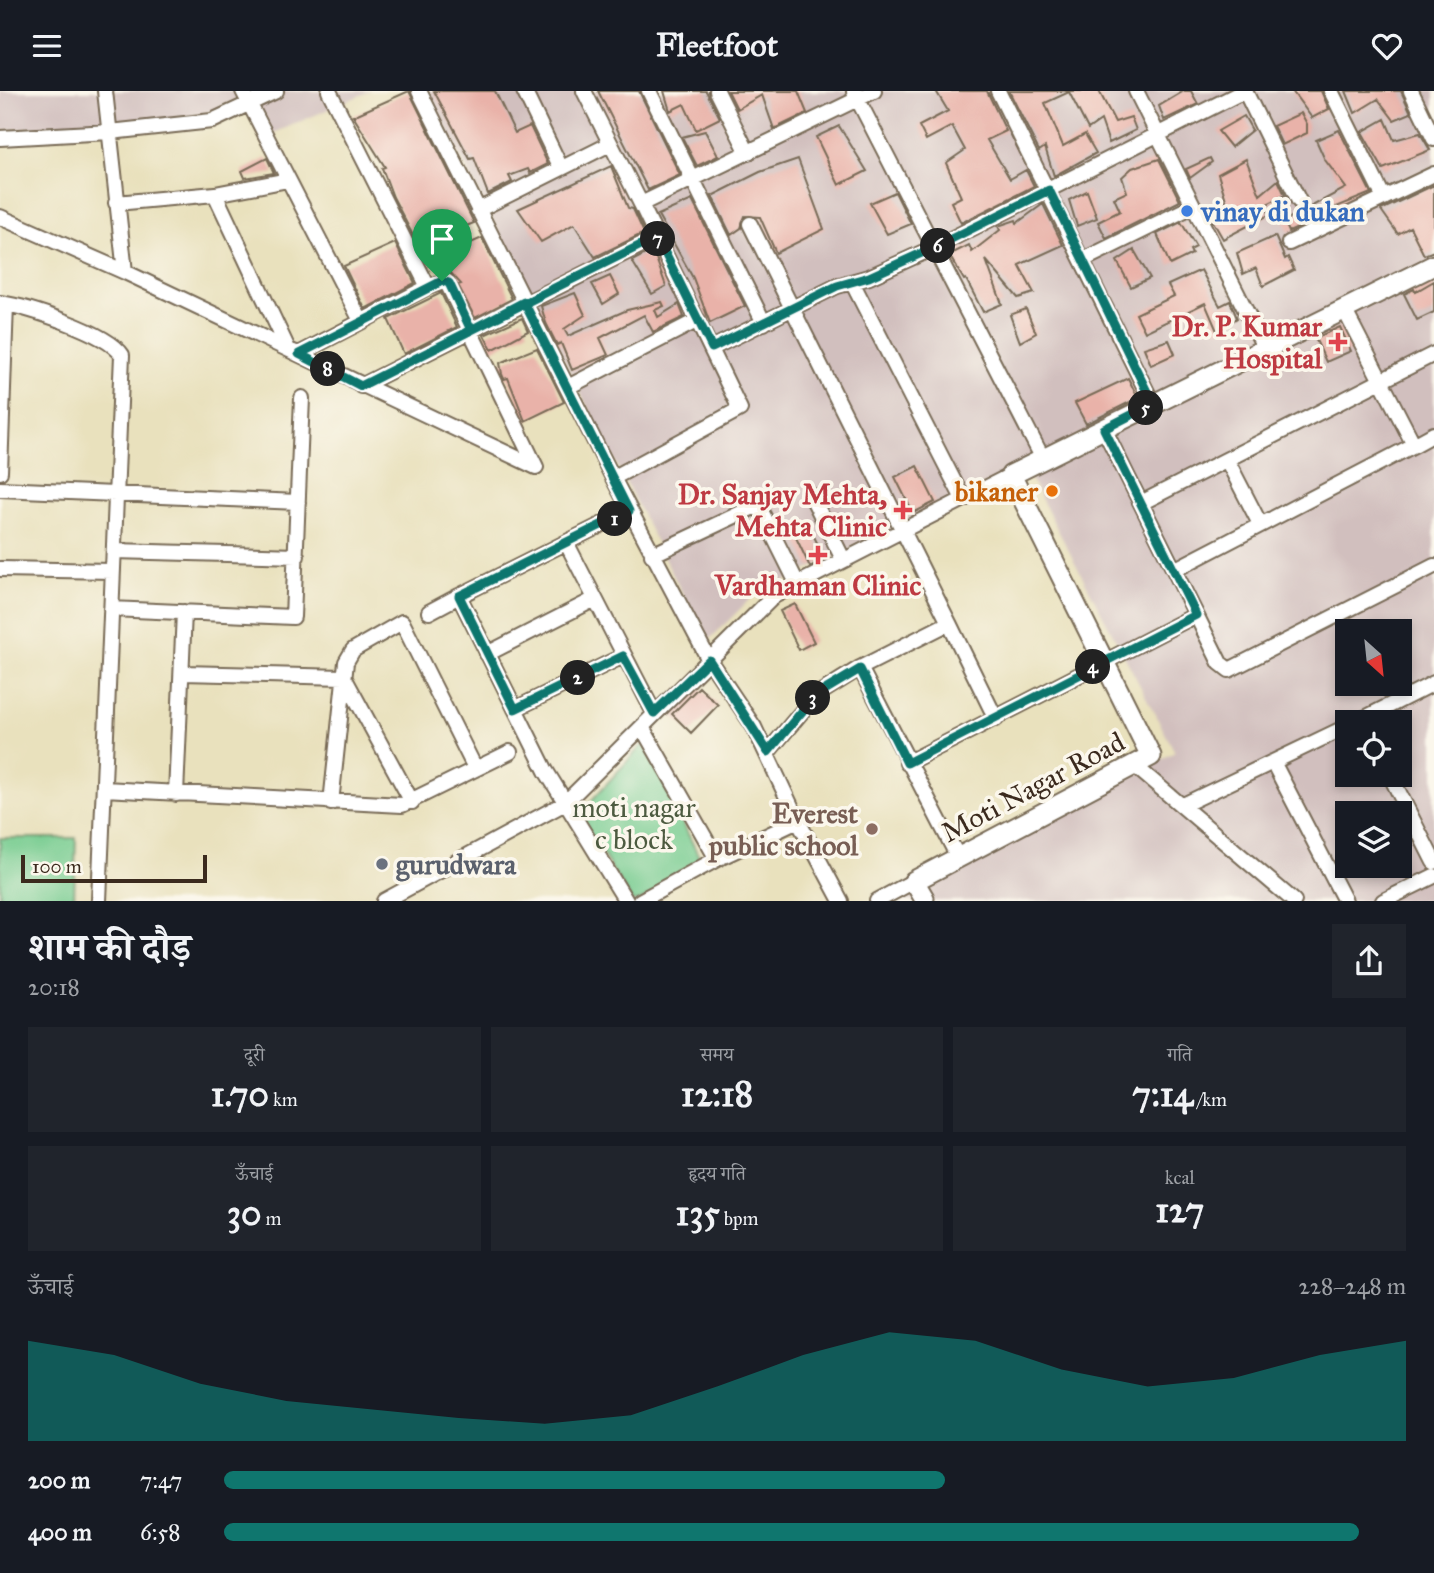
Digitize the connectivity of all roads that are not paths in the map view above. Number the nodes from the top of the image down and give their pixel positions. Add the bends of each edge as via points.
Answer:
1 (105, 91) edge
2 (243, 91) edge
3 (276, 91) edge
4 (329, 91) edge
5 (419, 91) edge
6 (524, 91) edge
7 (584, 91) edge
8 (649, 91) edge
9 (717, 91) edge
10 (874, 91) edge
11 (998, 91) edge
12 (1136, 91) edge
13 (1245, 91) edge
14 (1331, 91) edge
15 (1410, 91) edge
16 (856, 95) edge
17 (250, 105) junction
18 (110, 132) junction
19 (1158, 135) junction
20 (0, 138) edge
21 (1434, 139) edge
22 (610, 144) junction
23 (748, 153) junction
24 (561, 168) junction
25 (1434, 174) edge
26 (288, 180) junction
27 (692, 180) junction
28 (1049, 190) junction
29 (215, 194) junction
30 (1384, 198) junction
31 (1299, 201) dead end
32 (116, 203) junction
33 (641, 204) junction
34 (1193, 206) junction
35 (478, 210) junction
36 (0, 218) edge
37 (750, 224) dead end
38 (657, 237) junction
39 (1289, 243) dead end
40 (935, 247) junction
41 (1083, 260) junction
42 (1434, 265) edge
43 (125, 272) junction
44 (852, 282) junction
45 (428, 287) junction
46 (524, 302) junction
47 (3, 304) edge
48 (793, 309) junction
49 (1344, 309) junction
50 (698, 320) junction
51 (361, 321) junction
52 (764, 323) junction
53 (471, 330) junction
54 (712, 348) junction
55 (1265, 349) junction
56 (294, 351) junction
57 (1434, 354) edge
58 (1381, 381) junction
59 (361, 386) junction
60 (568, 387) junction
61 (302, 398) dead end
62 (1153, 404) junction
63 (1104, 429) junction
64 (1434, 434) edge
65 (1414, 445) junction
66 (1043, 459) junction
67 (1227, 460) junction
68 (0, 472) edge
69 (1011, 475) junction
70 (613, 478) junction
71 (0, 489) edge
72 (116, 494) junction
73 (811, 495) dead end
74 (963, 499) junction
75 (299, 502) junction
76 (1141, 503) junction
77 (629, 511) junction
78 (1260, 524) junction
79 (901, 530) junction
80 (567, 544) junction
81 (114, 551) junction
82 (652, 555) junction
83 (297, 556) junction
84 (843, 559) junction
85 (1434, 566) edge
86 (0, 569) edge
87 (1174, 570) junction
88 (113, 571) junction
89 (797, 583) junction
90 (459, 596) junction
91 (595, 599) junction
92 (111, 609) junction
93 (184, 612) junction
94 (429, 612) dead end
95 (1196, 615) junction
96 (949, 623) junction
97 (488, 654) junction
98 (623, 656) junction
99 (709, 660) junction
100 (1104, 662) junction
101 (860, 669) junction
102 (183, 673) junction
103 (344, 677) junction
104 (1434, 683) edge
105 (515, 709) junction
106 (1383, 710) edge
107 (654, 713) junction
108 (996, 719) junction
109 (642, 727) junction
110 (1335, 732) edge
111 (510, 752) dead end
112 (768, 752) junction
113 (1273, 762) junction
114 (907, 763) junction
115 (1135, 766) junction
116 (475, 768) junction
117 (1396, 787) edge
118 (104, 789) junction
119 (176, 794) junction
120 (412, 802) junction
121 (331, 803) junction
122 (565, 803) junction
123 (1183, 805) junction
124 (798, 821) junction
125 (958, 857) junction
126 (716, 859) junction
127 (1434, 862) edge
128 (1434, 876) edge
129 (914, 881) junction
130 (1413, 886) junction
131 (927, 900) edge
132 (99, 901) edge
133 (384, 901) edge
134 (626, 901) edge
135 (640, 901) edge
136 (841, 901) edge
137 (877, 901) edge
138 (1294, 901) edge
139 (1345, 901) edge
140 (1383, 901) edge
141 (1420, 901) edge

1 - 18 street
2 - 17 street
3 - 17 street
4 - 45 street
5 - 35 street
6 - 24 street
7 - 22 street
8 - 27 street
9 - 23 street
10 - 16 street
11 - 28 street
12 - 19 street
13 - 19 street
13 - 31 street
14 - 30 street
15 - 21 street
16 - 23 street
16 - 40 street
17 - 18 street via 212,121
17 - 26 street
18 - 20 street
18 - 32 street
19 - 28 street
19 - 34 street
22 - 24 street
22 - 33 street
23 - 27 street
24 - 35 street
25 - 30 street
26 - 29 street
26 - 51 street
27 - 33 street
27 - 52 street
28 - 40 street
28 - 41 street
29 - 32 street
29 - 56 street
30 - 39 street
32 - 43 street
33 - 38 street
34 - 41 street
34 - 55 street
35 - 46 street
36 - 43 street
37 - 48 street
38 - 46 street
38 - 50 street
40 - 44 street
40 - 66 street
41 - 62 street
42 - 49 street
43 - 56 street
44 - 48 street
44 - 74 street
45 - 51 street
45 - 53 street via 449,283
46 - 53 street
46 - 60 street
47 - 68 street
47 - 72 street via 101,339 122,355
48 - 52 street
48 - 79 street
49 - 55 street
49 - 58 street
50 - 54 street
50 - 60 street
51 - 56 street
52 - 54 street
53 - 59 street
53 - 59 street via 536,462 534,468
54 - 70 street via 740,404 738,413
55 - 62 street
56 - 59 street
57 - 58 street
58 - 65 street
58 - 67 street
60 - 70 street
61 - 75 street
62 - 63 street
63 - 66 street
63 - 76 street
64 - 65 street
65 - 78 street
66 - 69 street
67 - 76 street
67 - 78 street
69 - 74 street
69 - 100 street, Moti Nagar Road
70 - 77 street
71 - 72 street
72 - 75 street
72 - 81 street
73 - 84 street
74 - 79 street
75 - 83 street
76 - 87 street
77 - 80 street
77 - 82 street
78 - 87 street
79 - 84 street
79 - 96 street
80 - 90 street
80 - 91 street
81 - 83 street
81 - 88 street
82 - 89 street via 758,506
82 - 99 street
83 - 93 street via 293,617
84 - 89 street
85 - 95 street via 1229,670 1220,663
86 - 88 street
87 - 95 street
88 - 92 street
89 - 99 street via 762,605
90 - 94 street
90 - 97 street
91 - 97 street
91 - 98 street
92 - 93 street
92 - 118 street
93 - 102 street
95 - 100 street
96 - 101 street
96 - 108 street
97 - 105 street
98 - 105 street
98 - 107 street
99 - 107 street
99 - 112 street
100 - 108 street
100 - 115 street, Moti Nagar Road via 1151,752
101 - 112 street via 815,696
101 - 114 street
102 - 103 street
102 - 119 street
103 - 116 street via 353,650 402,622
103 - 120 street
103 - 121 street
104 - 106 street
105 - 122 street
107 - 109 street
108 - 114 street
109 - 122 street
109 - 126 street
110 - 113 street
111 - 116 street
112 - 124 street
113 - 123 street
113 - 139 street
114 - 125 street
115 - 123 street
115 - 125 street, Moti Nagar Road
116 - 120 street
117 - 127 street
118 - 119 street
118 - 132 street
119 - 121 street
120 - 121 street
122 - 133 street
122 - 134 street
123 - 138 street
124 - 126 street
124 - 136 street
125 - 129 street, Moti Nagar Road
126 - 135 street
128 - 130 street
129 - 131 street
129 - 137 street, Moti Nagar Road
130 - 140 street
130 - 141 street

